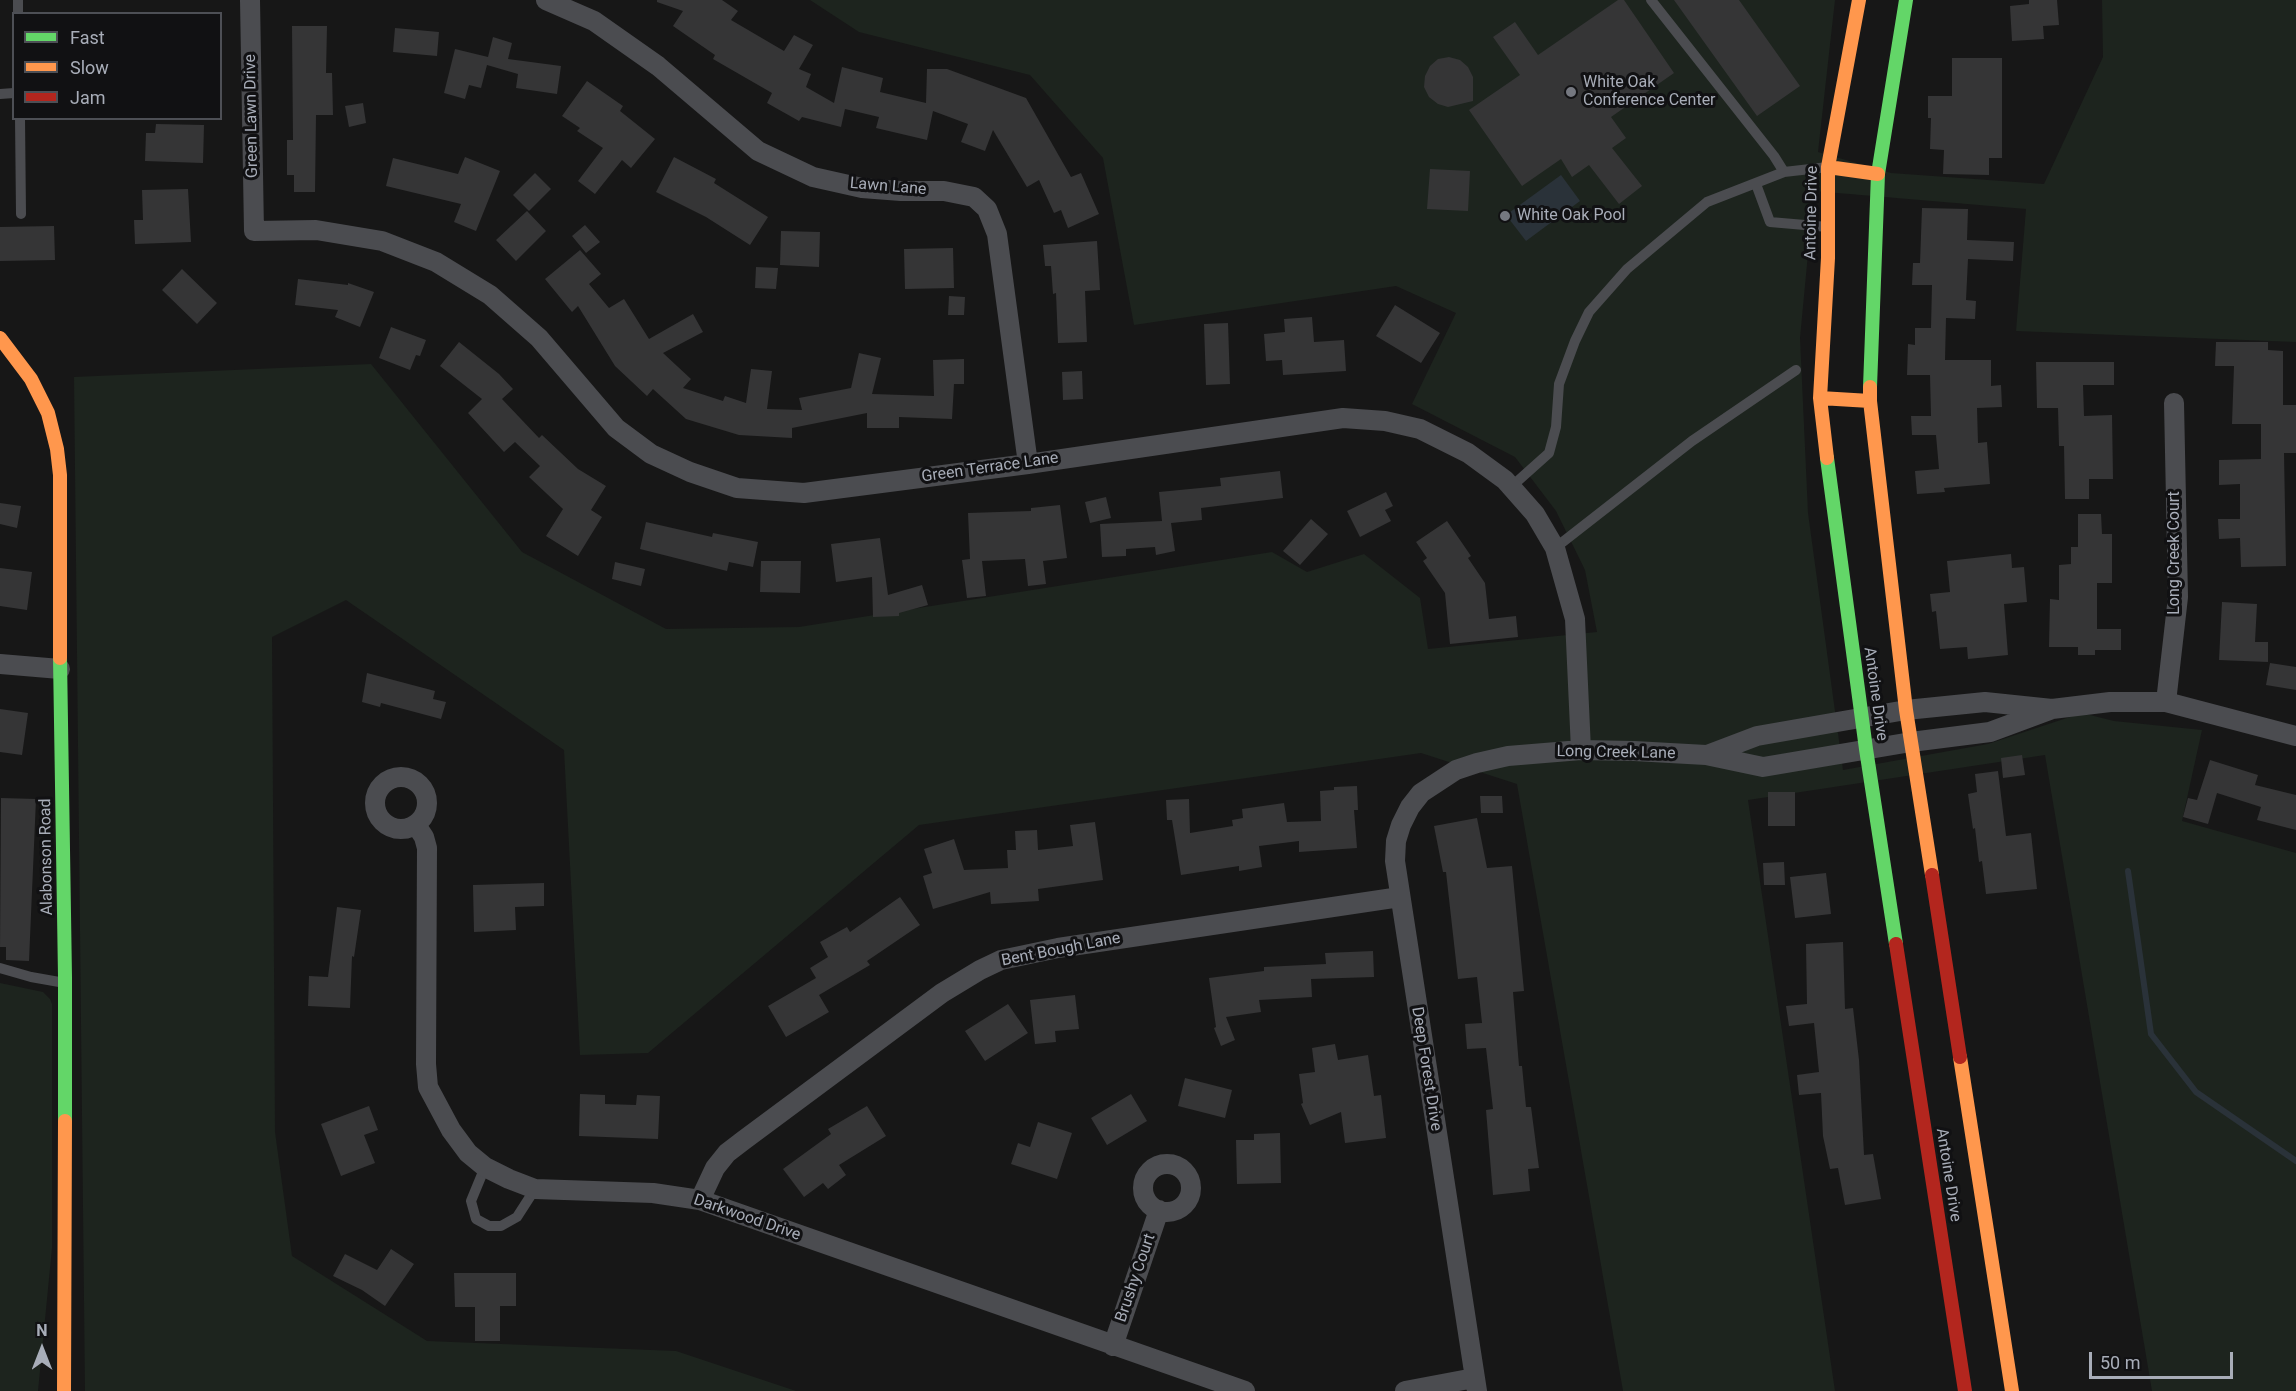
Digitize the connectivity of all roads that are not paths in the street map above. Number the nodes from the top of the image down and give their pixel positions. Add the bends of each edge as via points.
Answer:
1 (250, 0) edge
2 (546, 0) edge
3 (1650, 0) edge
4 (1859, 0) edge
5 (1906, 0) edge
6 (20, 120) edge
7 (1828, 167) junction
8 (1784, 172) junction
9 (1878, 174) junction
10 (1756, 184) junction
11 (21, 214) dead end
12 (1828, 226) junction
13 (254, 231) joint
14 (0, 338) edge
15 (1796, 370) dead end
16 (1820, 398) junction
17 (1870, 401) junction
18 (2174, 403) dead end
19 (1028, 464) junction
20 (1511, 487) junction
21 (1555, 548) junction
22 (0, 664) edge
23 (60, 669) junction
24 (2166, 702) junction
25 (2052, 709) junction
26 (1906, 710) junction
27 (1862, 718) junction
28 (2296, 736) edge
29 (1911, 742) junction
30 (1866, 748) junction
31 (1581, 750) junction
32 (1706, 755) junction
33 (1456, 770) joint
34 (416, 825) dead end
35 (1400, 897) junction
36 (0, 968) edge
37 (65, 983) junction
38 (485, 1167) junction
39 (535, 1189) junction
40 (700, 1200) junction
41 (1159, 1210) dead end
42 (1113, 1346) junction
43 (1475, 1385) edge
44 (64, 1391) edge
45 (1245, 1391) edge
46 (1405, 1391) edge
47 (1965, 1391) edge
48 (2012, 1391) edge

1 - 13 street, Green Lawn Drive
2 - 19 street, Lawn Lane via 594,21 658,66 758,151 813,177 862,188 944,191 974,197 987,209 997,234
3 - 8 lane
4 - 7 main road, Antoine Drive
5 - 9 main road, Antoine Drive
6 - 11 lane
7 - 8 lane
7 - 9 main road
7 - 12 main road, Antoine Drive
8 - 10 lane
9 - 17 main road, Antoine Drive
10 - 12 lane via 1770,222
10 - 20 lane via 1707,202 1627,269 1589,312 1559,384 1556,427 1549,453
12 - 16 main road, Antoine Drive
13 - 19 street, Green Terrace Lane via 316,230 382,241 436,262 490,295 539,338 616,428 651,454 737,488 804,493
14 - 23 main road, Alabonson Road via 31,379 48,413 57,450
15 - 21 lane via 1692,441
16 - 17 main road
16 - 27 main road, Antoine Drive
17 - 26 main road, Antoine Drive
18 - 24 street, Long Creek Court via 2178,597
19 - 20 street, Green Terrace Lane via 1343,418 1385,420 1420,429 1468,453
20 - 21 street, Green Terrace Lane via 1535,514
21 - 31 street, Green Terrace Lane via 1575,619
22 - 23 street
23 - 37 main road, Alabonson Road
24 - 25 street, Long Creek Lane via 2110,702
24 - 28 street, Long Creek Lane
25 - 26 street, Long Creek Lane via 1985,702
25 - 29 street, Long Creek Lane via 1990,732
26 - 27 street, Long Creek Lane
26 - 29 main road, Antoine Drive
27 - 30 main road, Antoine Drive
27 - 32 street, Long Creek Lane via 1757,736
29 - 30 street, Long Creek Lane
29 - 48 main road, Antoine Drive via 1946,1013 1991,1297
30 - 32 street, Long Creek Lane via 1763,767
30 - 47 main road, Antoine Drive via 1957,1302
31 - 32 street, Long Creek Lane
31 - 33 street, Long Creek Lane via 1508,756
33 - 35 street, Deep Forest Drive via 1421,793 1401,825 1395,861
34 - 38 street, Darkwood Drive via 427,848 428,1087 451,1130 468,1153
35 - 40 street, Bent Bough Lane via 1001,960 942,993 735,1147 715,1168
35 - 43 street, Deep Forest Drive
36 - 37 lane
37 - 44 main road, Alabonson Road
38 - 39 street, Darkwood Drive
38 - 39 lane via 471,1201 476,1219 489,1226 501,1226 517,1217
39 - 40 street, Darkwood Drive via 653,1193
40 - 42 street, Darkwood Drive
41 - 42 street, Brushy Court
42 - 45 street, Darkwood Drive
43 - 46 street

